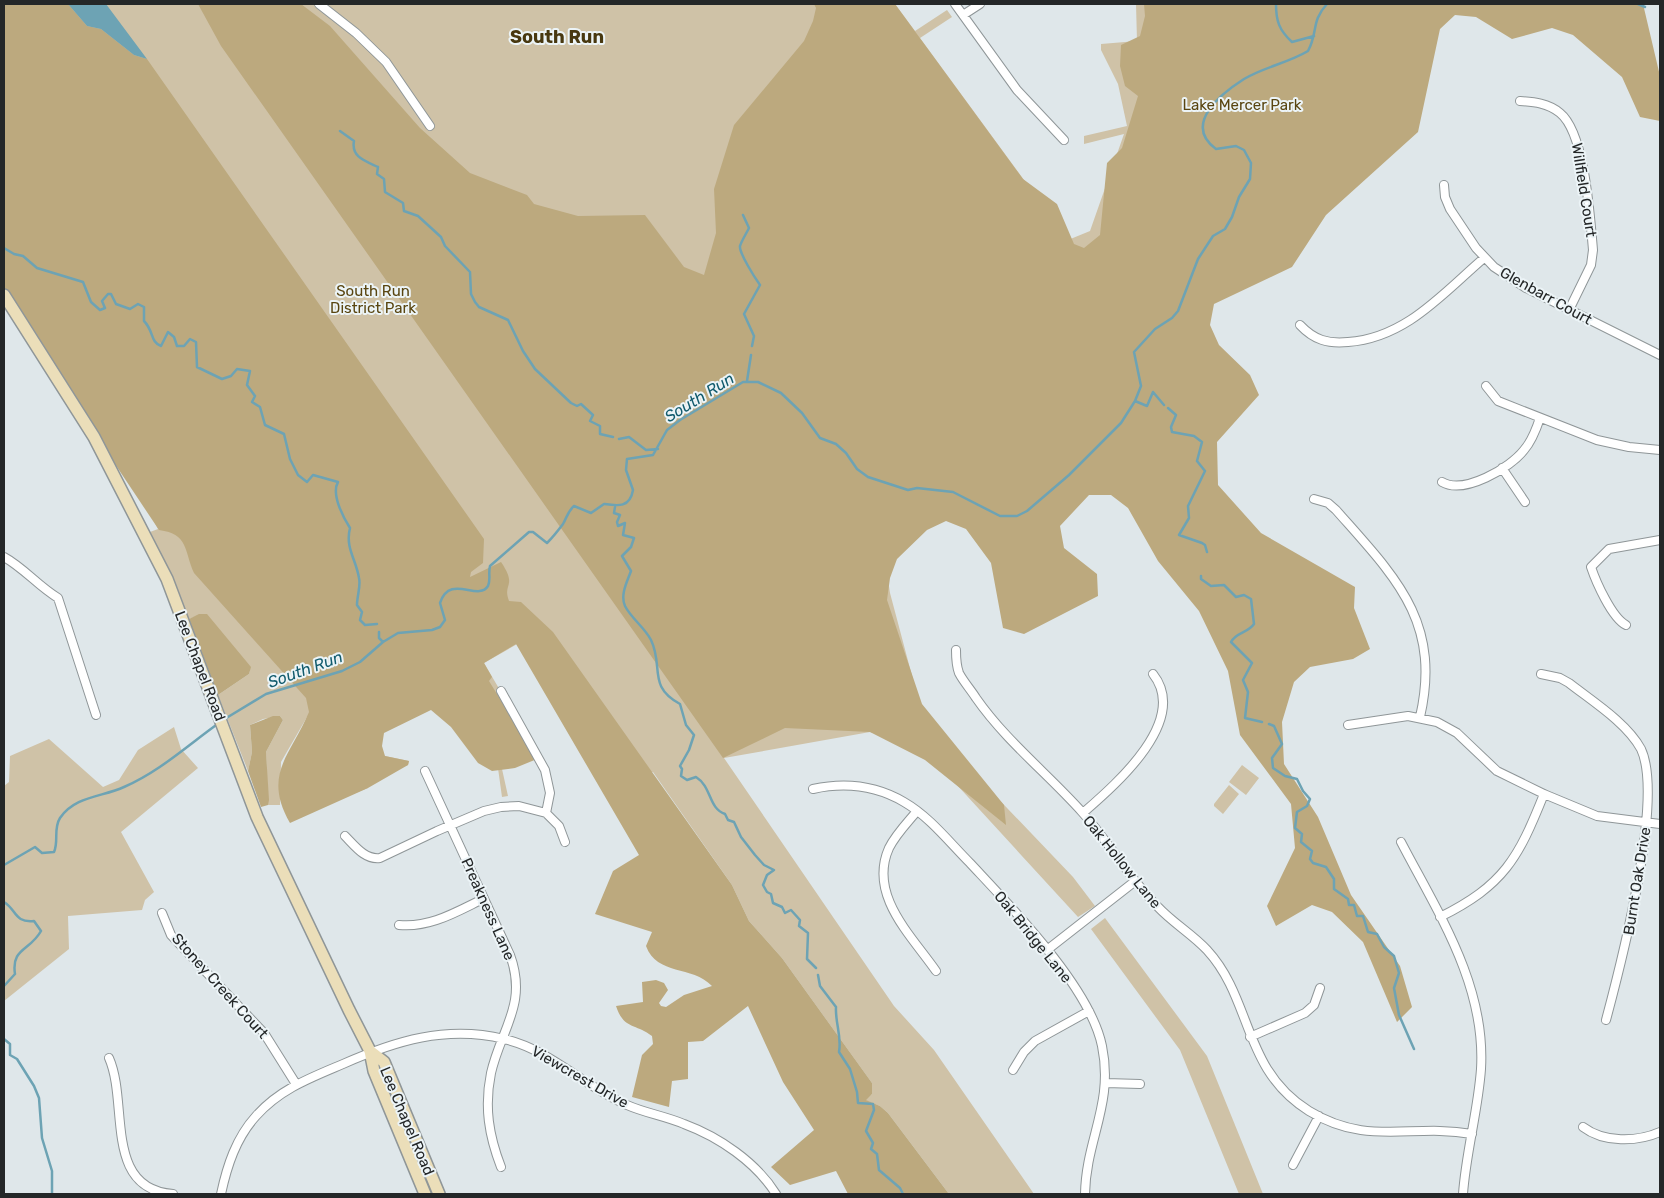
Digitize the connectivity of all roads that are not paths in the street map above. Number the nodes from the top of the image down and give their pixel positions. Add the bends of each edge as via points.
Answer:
1 (319, 4) edge
2 (955, 4) edge
3 (980, 4) edge
4 (963, 15) junction
5 (1520, 101) dead end
6 (430, 126) dead end
7 (1064, 140) dead end
8 (1444, 185) dead end
9 (1484, 258) junction
10 (4, 295) edge
11 (1569, 310) junction
12 (1300, 325) dead end
13 (1660, 355) edge
14 (1486, 386) dead end
15 (1540, 418) junction
16 (1660, 450) edge
17 (1502, 468) junction
18 (1442, 482) dead end
19 (1314, 499) dead end
20 (1525, 502) dead end
21 (1660, 540) edge
22 (4, 557) edge
23 (1626, 625) dead end
24 (956, 650) dead end
25 (1153, 674) dead end
26 (1541, 674) dead end
27 (501, 691) dead end
28 (96, 715) dead end
29 (1420, 717) junction
30 (1348, 725) dead end
31 (425, 771) dead end
32 (813, 789) dead end
33 (1544, 794) junction
34 (917, 811) junction
35 (546, 813) junction
36 (1083, 813) junction
37 (1647, 823) junction
38 (1660, 824) edge
39 (451, 826) junction
40 (345, 836) dead end
41 (565, 842) dead end
42 (1401, 842) dead end
43 (1134, 882) junction
44 (483, 899) junction
45 (162, 913) dead end
46 (1440, 917) junction
47 (399, 925) dead end
48 (1047, 950) junction
49 (936, 971) dead end
50 (1320, 988) dead end
51 (1089, 1011) junction
52 (1606, 1020) dead end
53 (1250, 1037) junction
54 (503, 1038) junction
55 (370, 1051) junction
56 (109, 1058) dead end
57 (1013, 1070) dead end
58 (1106, 1083) junction
59 (296, 1084) junction
60 (1140, 1084) dead end
61 (1319, 1116) junction
62 (1583, 1127) dead end
63 (1660, 1132) edge
64 (1472, 1134) junction
65 (1293, 1165) dead end
66 (501, 1168) dead end
67 (173, 1194) edge
68 (221, 1194) edge
69 (425, 1194) edge
70 (439, 1194) edge
71 (776, 1194) edge
72 (1085, 1194) edge
73 (1463, 1194) edge

1 - 6 street via 386,62
2 - 4 street
3 - 4 street
4 - 7 street via 1017,90
5 - 11 street, Willfield Court via 1545,104 1560,112 1572,126 1579,145 1593,250 1591,265
8 - 9 street, Glenbarr Court via 1448,206
9 - 11 street, Glenbarr Court via 1513,280
9 - 12 street via 1423,312 1380,336 1361,341 1328,342 1316,339
10 - 55 main road, Lee Chapel Road via 94,437 167,580 269,845
11 - 13 street, Glenbarr Court
14 - 15 street via 1498,400
15 - 16 street via 1611,444
15 - 17 street via 1527,447
17 - 18 street via 1473,484 1449,486
17 - 20 street
19 - 29 street via 1328,503 1336,510 1390,573 1411,604 1425,652 1426,686
21 - 23 street via 1609,549 1591,567 1618,620
22 - 28 street via 43,590 58,598
24 - 36 street, Oak Hollow Lane via 959,674 986,712
25 - 36 street via 1162,688 1163,702 1153,735 1127,772
26 - 37 street, Burnt Oak Drive via 1569,683 1637,742 1646,758 1650,776
27 - 35 street via 545,770 550,793
29 - 30 street via 1391,717
29 - 33 street via 1451,729 1497,771
31 - 39 street, Preakness Lane
32 - 34 street, Oak Bridge Lane via 838,784 864,787 889,794
33 - 37 street via 1597,816
33 - 46 street via 1522,846 1502,875 1473,900
34 - 48 street, Oak Bridge Lane via 1011,907
34 - 49 street via 889,849 883,879 894,912
35 - 39 street via 519,806 501,807
35 - 41 street via 559,826
36 - 43 street, Oak Hollow Lane
37 - 38 street
37 - 52 street, Burnt Oak Drive via 1633,913
39 - 40 street via 380,858 364,854
39 - 44 street, Preakness Lane
42 - 46 street
43 - 48 street
43 - 53 street, Oak Hollow Lane via 1214,959 1231,988
44 - 47 street via 430,923
44 - 54 street, Preakness Lane via 510,956 516,978 516,1004
45 - 59 street, Stoney Creek Court via 171,935 264,1033
46 - 64 street via 1467,974 1479,1022 1481,1068
48 - 51 street, Oak Bridge Lane
50 - 53 street via 1314,1005 1305,1013
51 - 57 street via 1035,1041
51 - 58 street, Oak Bridge Lane via 1102,1043
53 - 61 street, Oak Hollow Lane via 1259,1058 1276,1082 1296,1102
54 - 55 street, Viewcrest Drive via 437,1034
54 - 66 street, Preakness Lane via 492,1072 487,1104 491,1138
54 - 71 street, Viewcrest Drive via 550,1057 626,1105 711,1136 743,1159
55 - 59 street, Viewcrest Drive
55 - 69 main road, Lee Chapel Road via 374,1071
55 - 70 main road, Lee Chapel Road via 384,1062
56 - 67 street via 115,1075 127,1164 143,1185
58 - 60 street
58 - 72 street, Oak Bridge Lane via 1087,1166
59 - 68 street, Viewcrest Drive via 266,1105 244,1131 229,1162
61 - 64 street, Oak Hollow Lane via 1342,1126 1370,1132 1437,1130
61 - 65 street
62 - 63 street via 1606,1138 1638,1138
64 - 73 street

